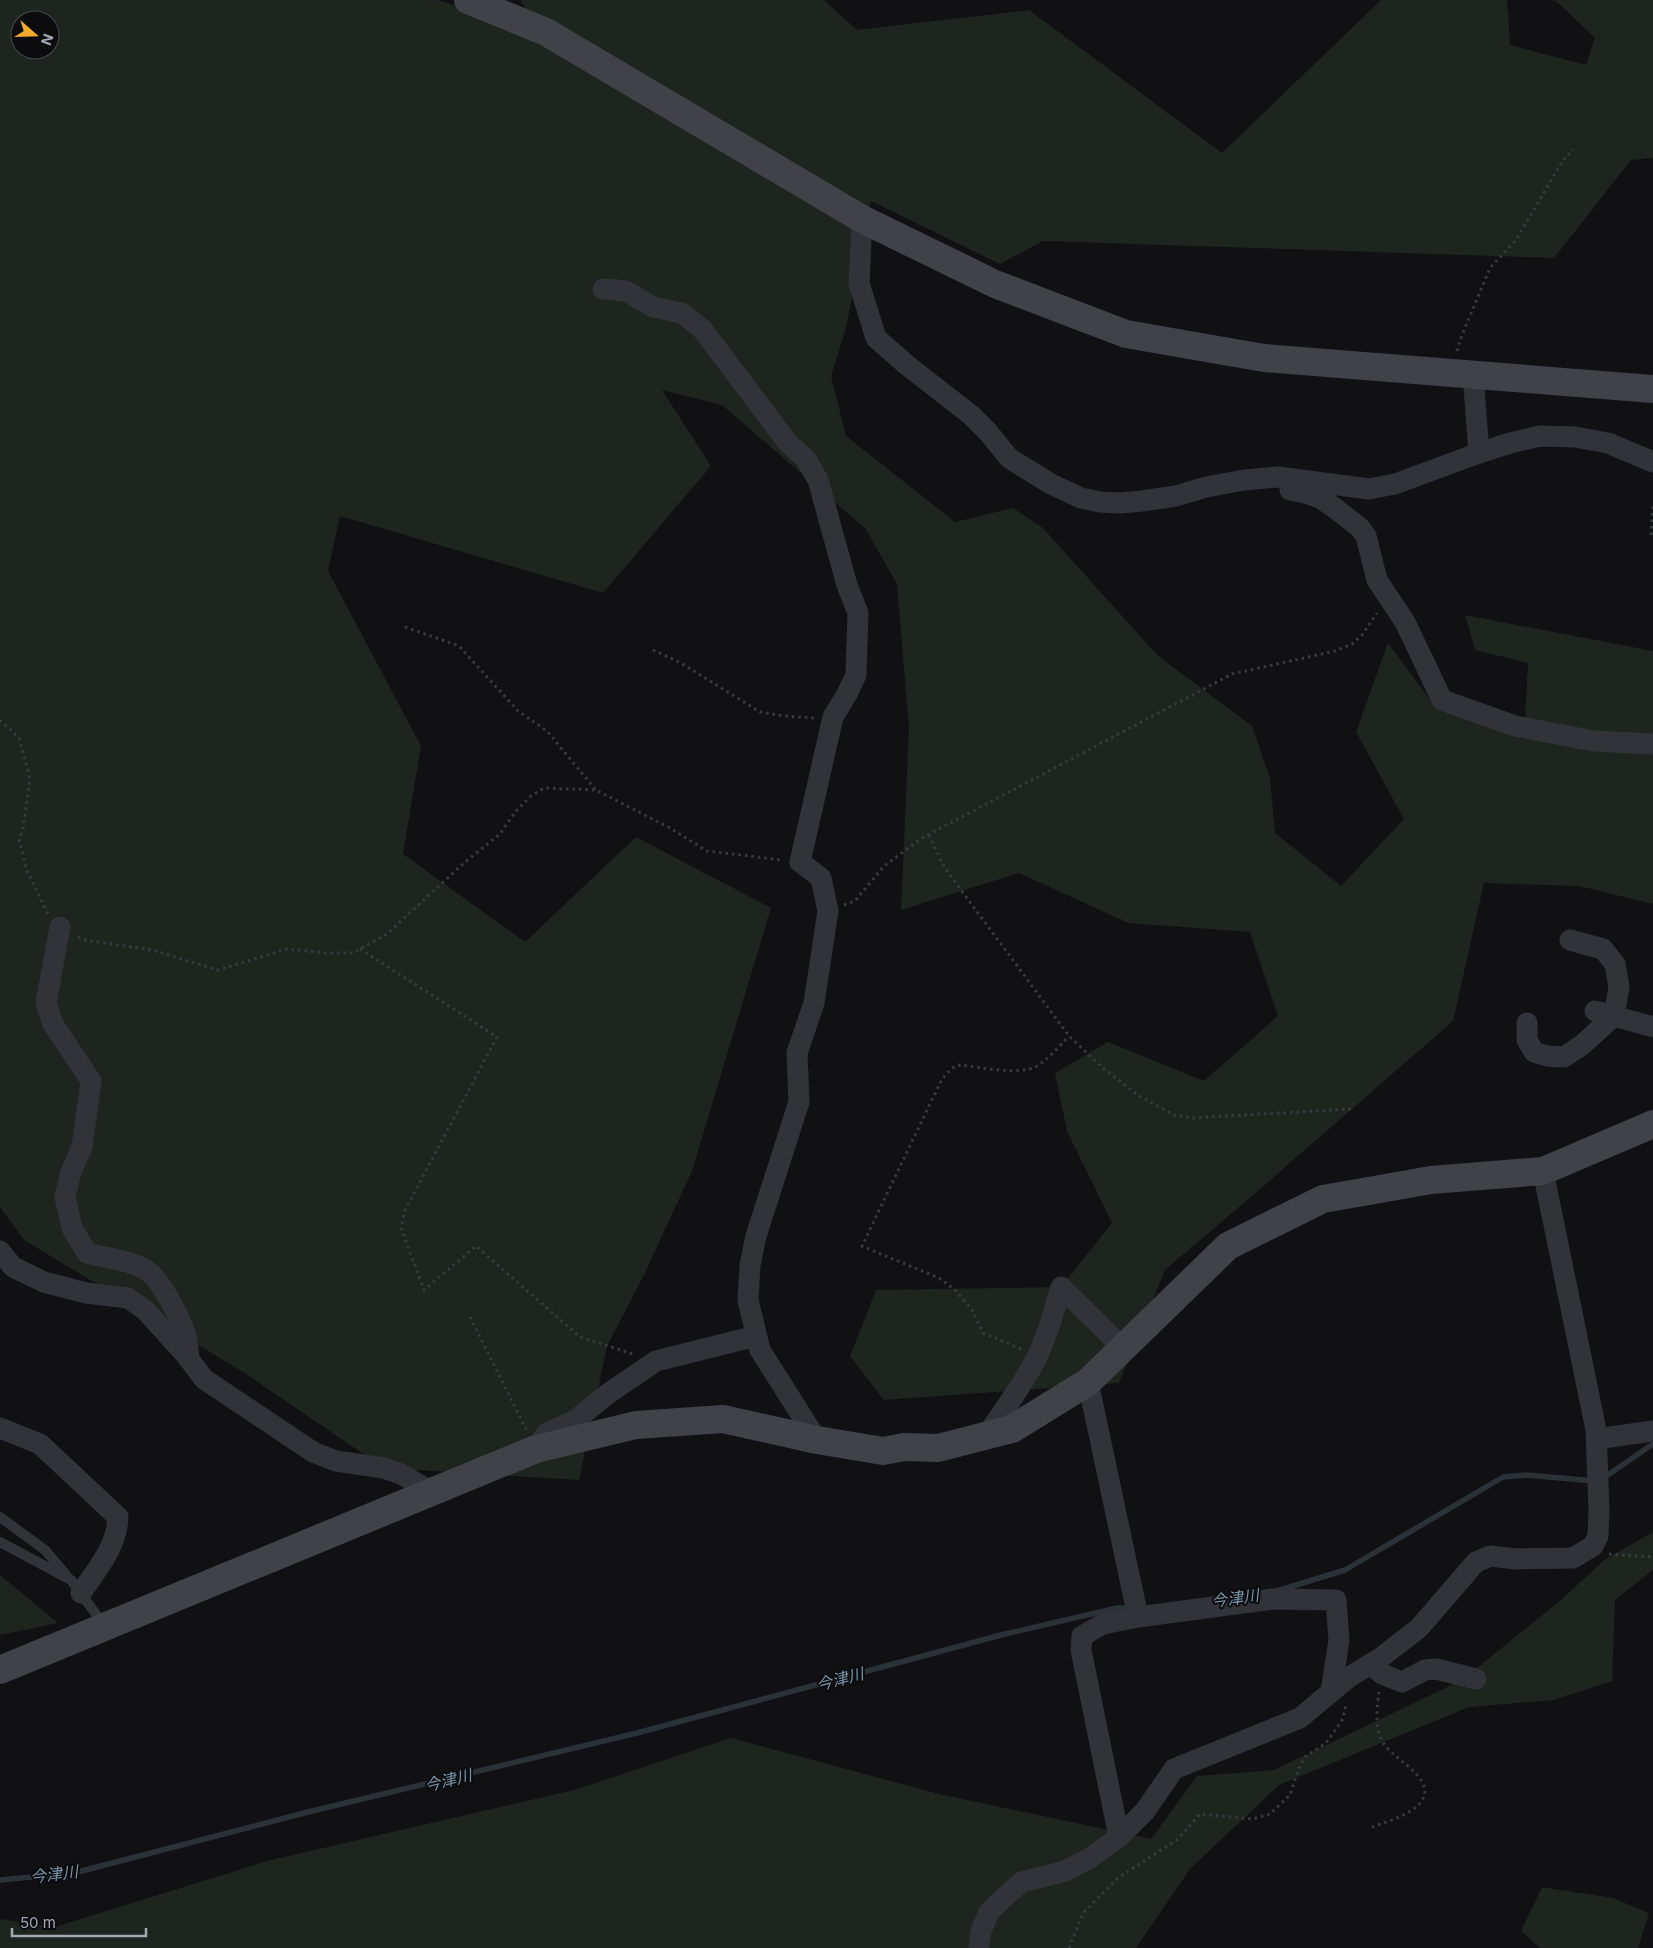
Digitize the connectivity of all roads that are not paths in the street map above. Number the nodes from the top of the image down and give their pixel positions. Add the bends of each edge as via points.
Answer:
1 (468, 0) edge
2 (862, 218) junction
3 (603, 289) dead end
4 (1462, 374) junction
5 (1653, 389) edge
6 (1479, 453) junction
7 (1653, 462) edge
8 (1206, 487) junction
9 (1653, 744) edge
10 (60, 927) road end
11 (1570, 940) dead end
12 (1605, 1014) junction
13 (1527, 1023) dead end
14 (1653, 1027) edge
15 (1653, 1124) edge
16 (1543, 1171) junction
17 (0, 1251) edge
18 (756, 1336) junction
19 (1123, 1348) junction
20 (189, 1359) junction
21 (1088, 1382) junction
22 (0, 1428) edge
23 (1653, 1431) edge
24 (986, 1436) junction
25 (1596, 1439) junction
26 (817, 1440) junction
27 (536, 1449) junction
28 (432, 1492) junction
29 (0, 1517) edge
30 (0, 1542) edge
31 (76, 1587) junction
32 (1138, 1617) junction
33 (106, 1627) junction
34 (0, 1670) edge
35 (1369, 1671) junction
36 (1476, 1678) dead end
37 (1331, 1692) junction
38 (1119, 1837) junction
39 (980, 1948) edge

1 - 2 street via 546,32
2 - 4 street via 995,284 1126,334 1264,358
2 - 8 street via 859,282 876,338 971,415 1008,458 1081,498 1100,502 1142,501
3 - 18 street via 626,291 653,307 682,313 702,330 788,442 806,459 818,480 858,613 856,675 833,717 800,862 822,878 828,911 814,1003 797,1053 798,1102 750,1265 748,1300
4 - 5 street
4 - 6 street
6 - 7 street via 1540,436 1575,437 1608,443
6 - 8 street via 1395,484 1369,489 1278,477
8 - 9 street via 1306,493 1336,509 1362,532 1372,554 1377,580 1405,622 1442,700 1515,726 1594,741
10 - 20 street via 46,1003 53,1024 91,1082 82,1147 70,1172 65,1197 72,1228 86,1253 121,1260 146,1270 167,1295 186,1337
11 - 12 street via 1603,949 1615,964 1619,987
12 - 13 street via 1582,1045 1564,1057 1534,1052 1527,1040
12 - 14 street
15 - 16 street
16 - 19 street via 1431,1180 1323,1199 1228,1246
16 - 25 street
17 - 20 street via 13,1267 44,1282 86,1293 128,1298 144,1310
18 - 26 street via 760,1350
18 - 27 street via 656,1361 608,1393 574,1421 547,1433
19 - 21 street
19 - 24 street via 1061,1287 1046,1336 1023,1384
20 - 28 street via 204,1379 313,1452 336,1462 384,1468
21 - 24 street via 1012,1429
21 - 32 street
22 - 31 street via 40,1444 118,1517 110,1550
23 - 25 street
24 - 26 street via 938,1448 883,1452
25 - 35 street via 1599,1510 1598,1536 1593,1546 1573,1558 1490,1556 1476,1562 1419,1628
26 - 27 street via 723,1419 636,1426
27 - 28 street
28 - 33 street
29 - 31 lane via 45,1550
30 - 31 lane
31 - 33 lane
32 - 37 street via 1273,1599 1336,1600 1339,1640
32 - 38 street via 1102,1624 1082,1636 1081,1650
33 - 34 street
35 - 36 street via 1402,1682 1425,1670 1436,1669
35 - 37 street
37 - 38 street via 1300,1718 1174,1769 1145,1811
38 - 39 street via 1065,1871 1022,1882 989,1912 981,1931

